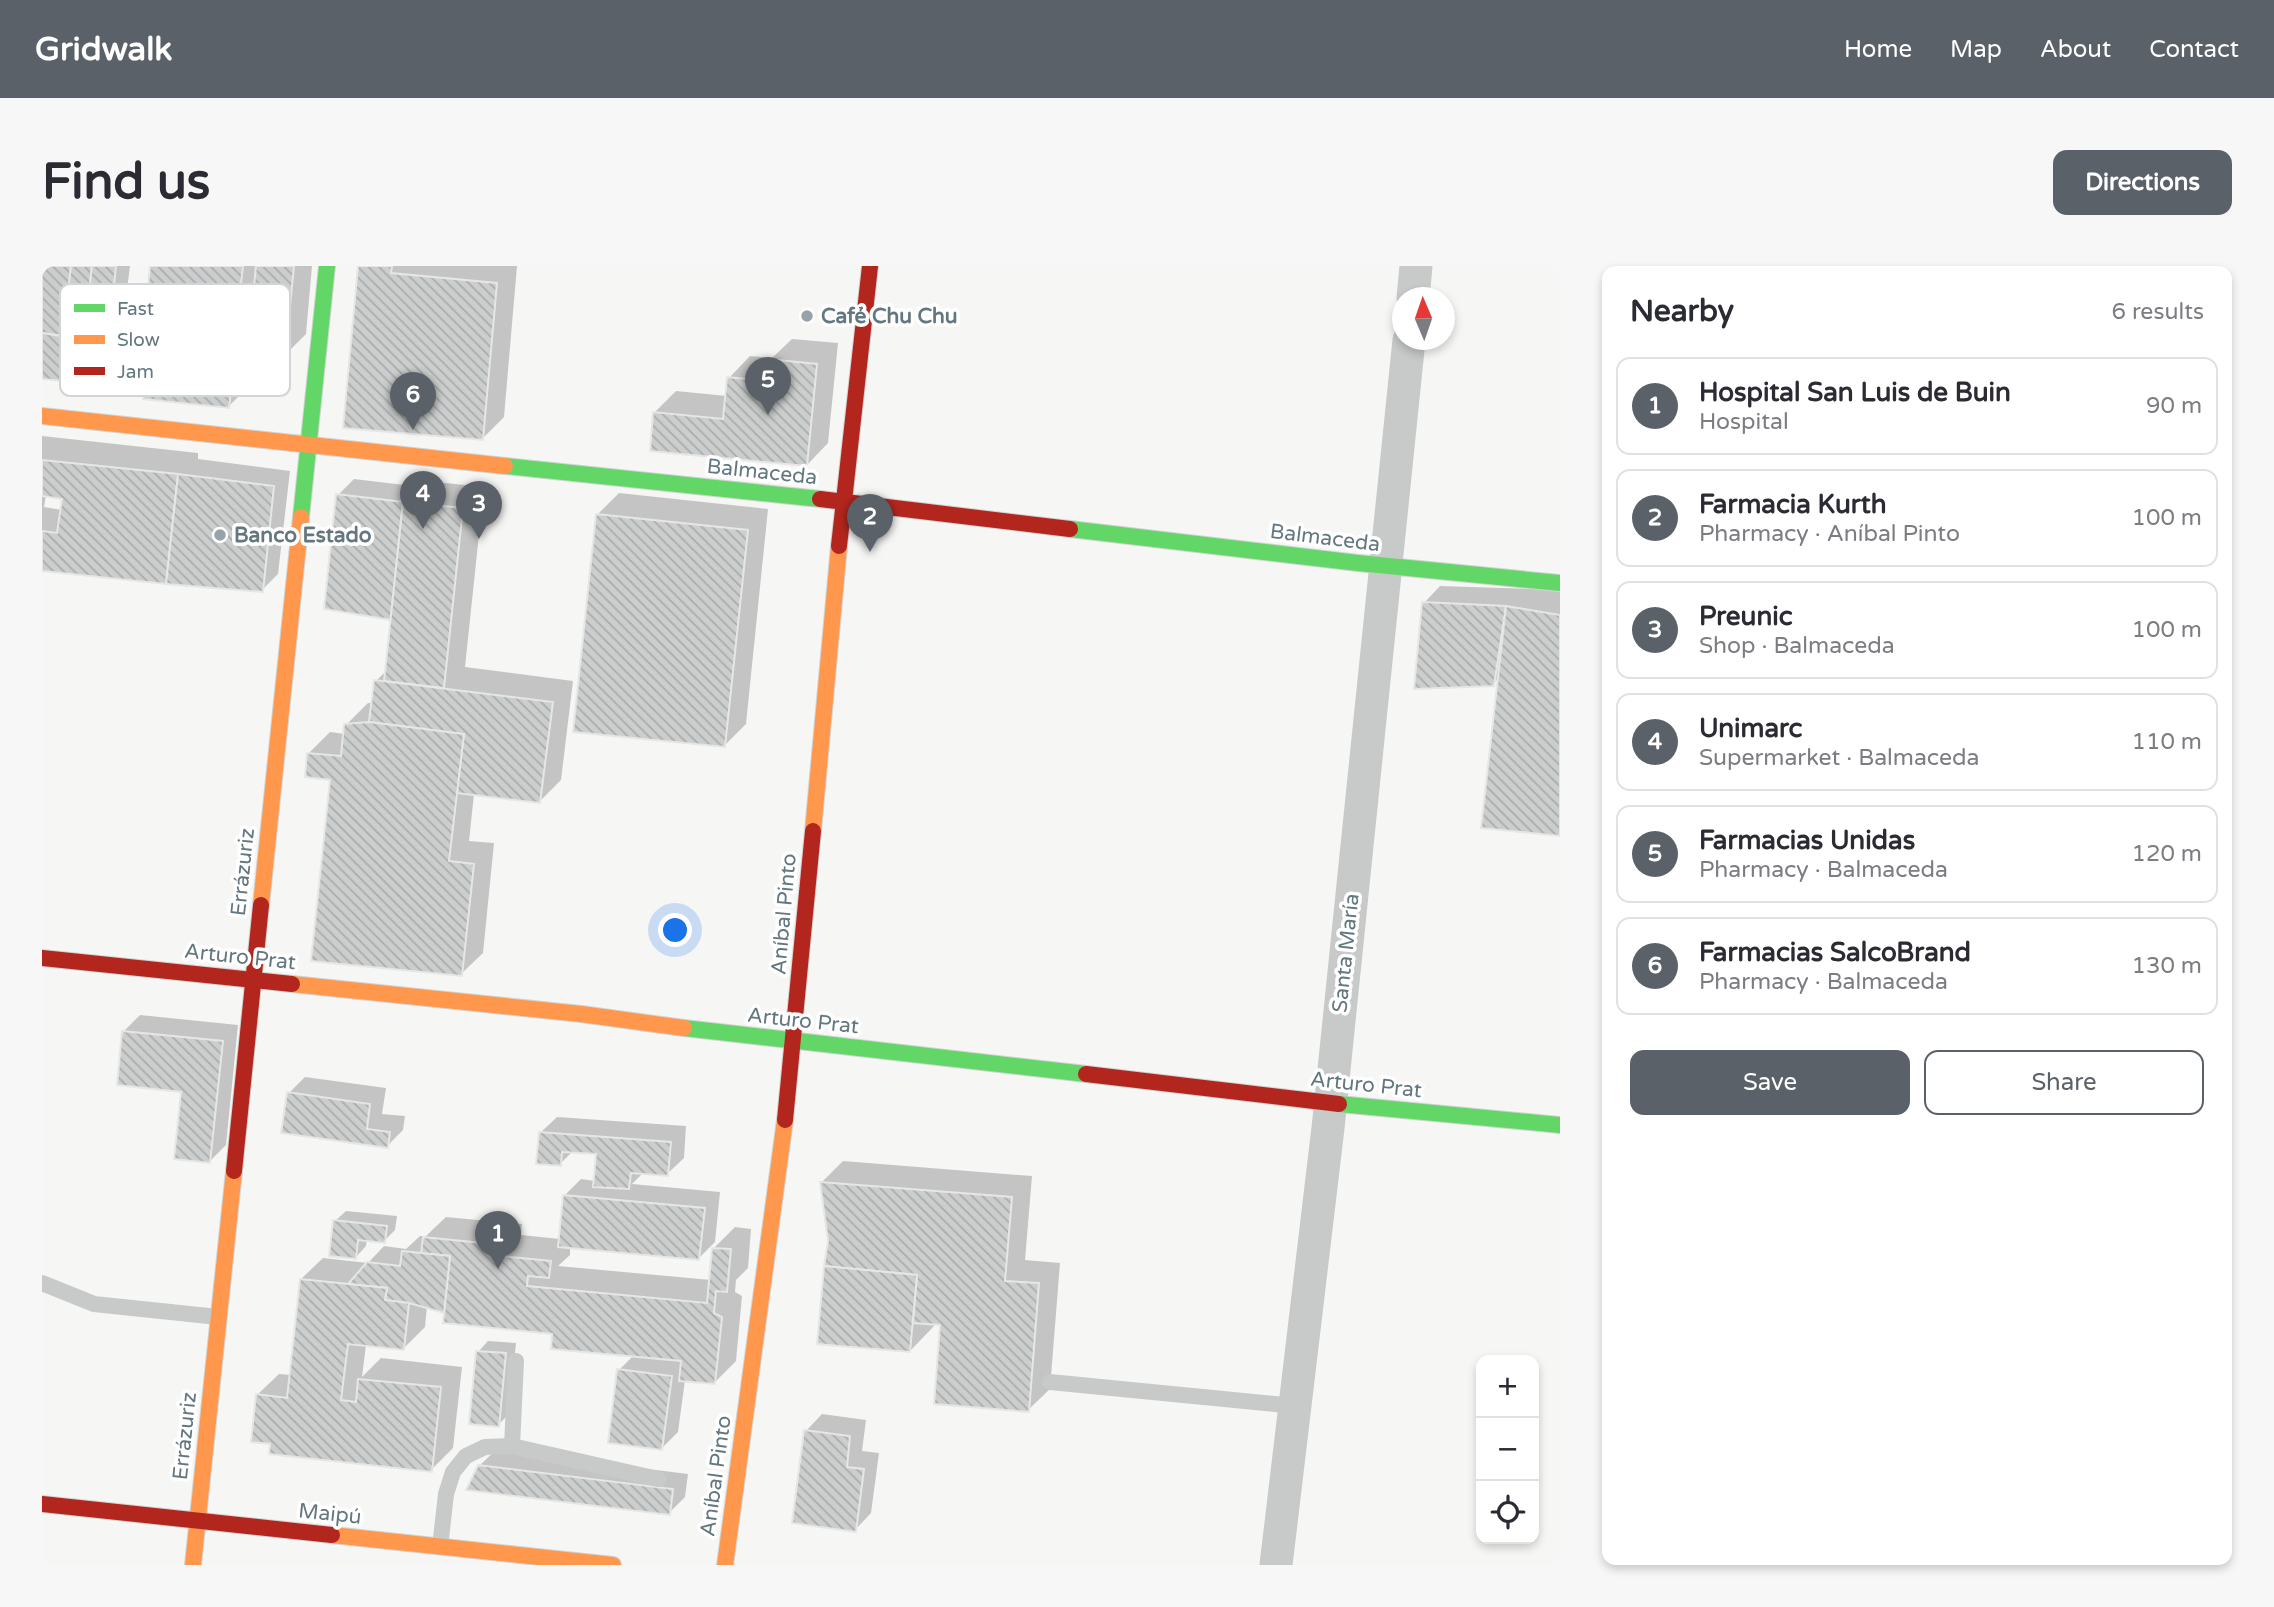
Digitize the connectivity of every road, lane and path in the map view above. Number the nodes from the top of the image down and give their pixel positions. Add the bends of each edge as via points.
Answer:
1 (327, 266) edge
2 (870, 266) edge
3 (1416, 266) edge
4 (1414, 287) edge
5 (1408, 350) edge
6 (42, 416) edge
7 (309, 445) junction
8 (844, 502) junction
9 (1387, 566) junction
10 (1560, 583) edge
11 (42, 958) edge
12 (253, 979) junction
13 (793, 1041) junction
14 (1331, 1103) junction
15 (1560, 1125) edge
16 (42, 1283) edge
17 (218, 1317) junction
18 (516, 1362) dead end
19 (1050, 1382) dead end
20 (1295, 1406) junction
21 (512, 1446) junction
22 (657, 1479) dead end
23 (42, 1504) edge
24 (197, 1520) junction
25 (440, 1546) junction
26 (192, 1565) edge
27 (613, 1565) edge
28 (725, 1565) edge
29 (1276, 1565) edge

1 - 7 street, Errázuriz
2 - 8 street, Aníbal Pinto
3 - 4 street
5 - 9 street, Santa María
6 - 7 street, Balmaceda
7 - 8 street, Balmaceda
7 - 12 street, Errázuriz
8 - 9 street, Balmaceda
8 - 13 street, Aníbal Pinto
9 - 10 street, Balmaceda
9 - 14 street, Santa María
11 - 12 street, Arturo Prat
12 - 13 street, Arturo Prat
12 - 17 street, Errázuriz
13 - 14 street, Arturo Prat
13 - 28 street, Aníbal Pinto
14 - 15 street, Arturo Prat
14 - 20 street, Santa María
16 - 17 lane via 94,1304
17 - 24 street, Errázuriz
18 - 21 lane
19 - 20 lane
20 - 29 street, Santa María
21 - 22 lane
21 - 25 lane via 475,1451 453,1472
23 - 24 street, Maipú
24 - 25 street, Maipú
24 - 26 street, Errázuriz
25 - 27 street, Maipú

